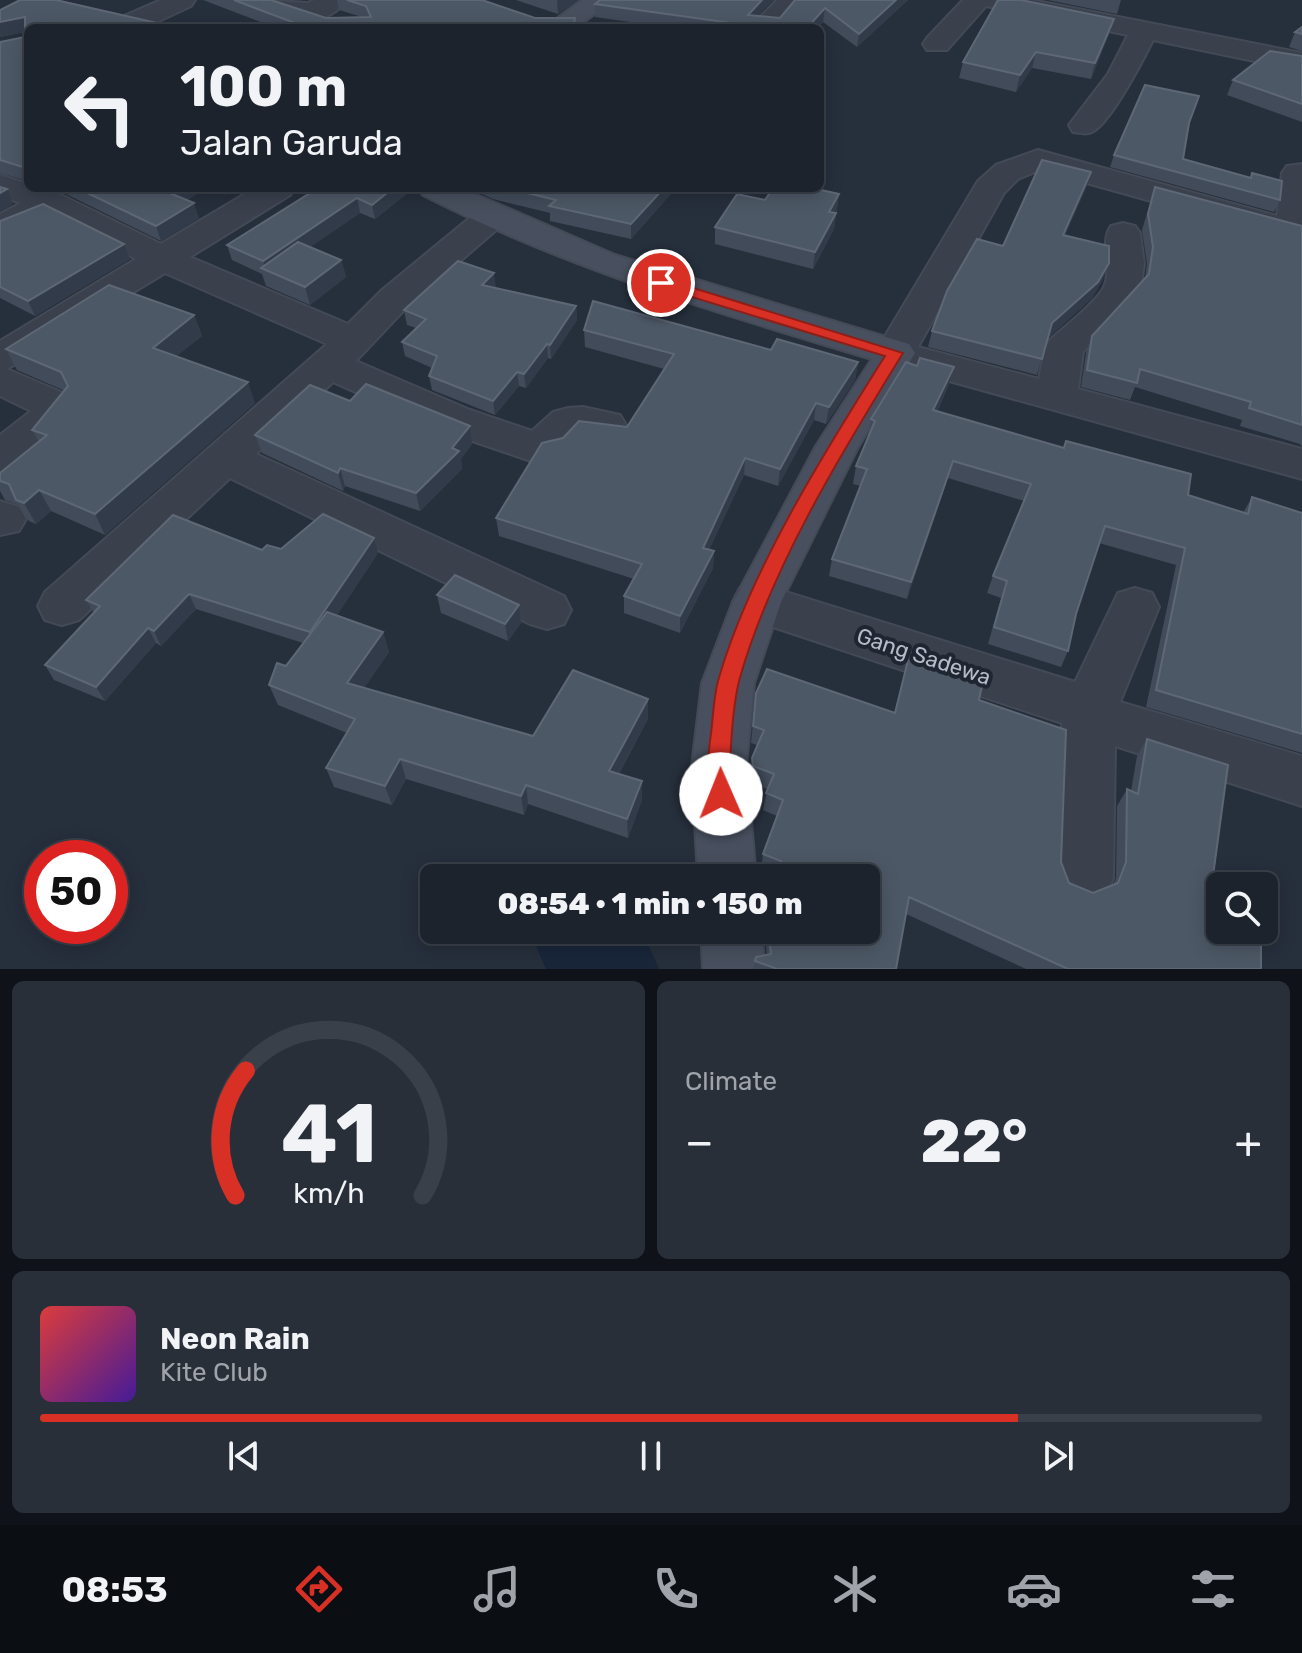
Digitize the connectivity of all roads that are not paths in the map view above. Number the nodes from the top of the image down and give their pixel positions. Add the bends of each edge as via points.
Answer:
1 (182, 0) edge
2 (271, 0) edge
3 (600, 0) edge
4 (792, 0) edge
5 (977, 0) edge
6 (992, 0) edge
7 (1137, 0) edge
8 (322, 7) edge
9 (134, 22) edge
10 (346, 24) edge
11 (550, 24) edge
12 (768, 24) edge
13 (1134, 30) junction
14 (937, 44) dead end
15 (1302, 62) edge
16 (1084, 125) dead end
17 (1298, 173) dead end
18 (0, 185) edge
19 (271, 192) edge
20 (448, 192) edge
21 (49, 202) junction
22 (490, 205) edge
23 (0, 228) edge
24 (1297, 232) edge
25 (1123, 233) dead end
26 (150, 266) junction
27 (341, 353) junction
28 (895, 353) junction
29 (0, 358) edge
30 (0, 380) edge
31 (1057, 395) junction
32 (605, 425) edge
33 (0, 458) edge
34 (225, 458) junction
35 (1302, 464) edge
36 (757, 602) junction
37 (62, 606) dead end
38 (1135, 607) dead end
39 (547, 610) dead end
40 (1090, 712) junction
41 (1302, 781) edge
42 (726, 864) edge
43 (1084, 878) dead end
44 (732, 944) edge
45 (734, 969) edge

1 - 9 street
2 - 8 street
3 - 11 main road
4 - 12 street
5 - 14 street
6 - 13 street
7 - 13 street
8 - 10 street
13 - 15 street
13 - 16 street via 1121,76
17 - 24 street
18 - 21 street
19 - 26 street
20 - 22 main road
21 - 23 street
21 - 26 street
22 - 27 street
22 - 28 main road via 635,274
24 - 28 street via 1038,160 1007,172 990,188
25 - 31 street via 1122,291 1064,349
26 - 27 street
26 - 29 street
27 - 32 street via 455,420 531,446 547,443 568,422
27 - 34 street
28 - 31 street
28 - 36 main road via 837,446
30 - 33 street via 55,406 41,425
31 - 35 street
34 - 37 street
34 - 39 street
36 - 40 street, Gang Sadewa
36 - 42 main road via 728,683 720,752
38 - 40 street
40 - 41 street, Gang Sadewa
40 - 43 street
44 - 45 main road

